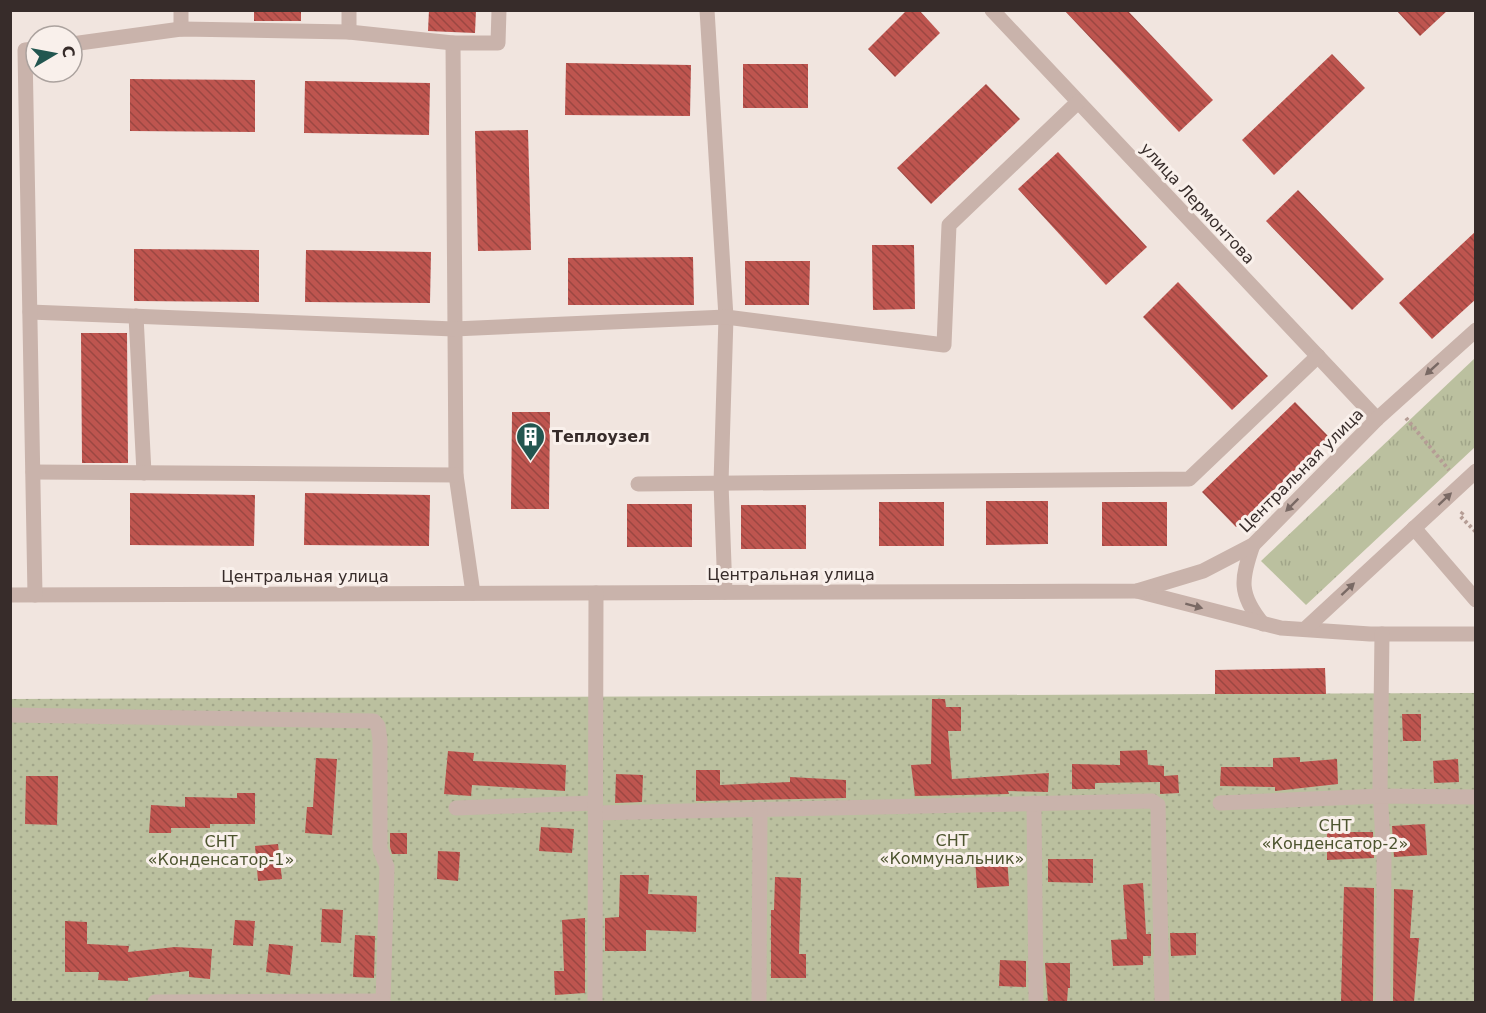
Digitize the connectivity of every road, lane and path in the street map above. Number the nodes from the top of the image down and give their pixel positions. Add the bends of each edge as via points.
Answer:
1 (181, 10) edge
2 (349, 10) edge
3 (499, 10) edge
4 (707, 10) edge
5 (992, 10) edge
6 (181, 29) junction
7 (349, 32) junction
8 (84, 42) edge
9 (453, 43) junction
10 (31, 84) edge
11 (1078, 102) junction
12 (30, 312) junction
13 (136, 316) junction
14 (726, 317) junction
15 (454, 329) junction
16 (1476, 330) edge
17 (1318, 356) junction
18 (1394, 404) junction
19 (1377, 419) junction
20 (1476, 471) edge
21 (33, 472) junction
22 (144, 473) junction
23 (456, 475) junction
24 (721, 483) junction
25 (638, 484) dead end
26 (1461, 484) junction
27 (1414, 528) junction
28 (1476, 532) edge
29 (1253, 545) junction
30 (1137, 591) junction
31 (725, 592) junction
32 (472, 593) junction
33 (596, 593) junction
34 (10, 595) edge
35 (35, 595) junction
36 (1476, 600) edge
37 (1263, 624) junction
38 (1305, 629) junction
39 (1382, 634) junction
40 (1476, 634) edge
41 (10, 715) edge
42 (1381, 796) junction
43 (1476, 797) edge
44 (1034, 803) junction
45 (1220, 803) dead end
46 (456, 808) dead end
47 (595, 808) junction
48 (760, 809) junction
49 (155, 1002) edge
50 (383, 1002) edge
51 (595, 1002) edge
52 (759, 1002) edge
53 (1036, 1002) edge
54 (1162, 1002) edge
55 (1383, 1002) edge

1 - 6 street
2 - 7 street
3 - 9 street via 498,43
4 - 14 street
5 - 11 street, улица Лермонтова
6 - 7 street
6 - 8 street
7 - 9 street
9 - 15 street
10 - 12 street
11 - 14 street via 949,225 944,345
11 - 17 street, улица Лермонтова
12 - 13 street
12 - 21 street
13 - 15 street
13 - 22 street
14 - 15 street
14 - 24 street
15 - 23 street
16 -> 18 street, Центральная улица
17 - 19 street, улица Лермонтова
17 - 24 street via 1189,479
18 - 19 street, Центральная улица
18 - 26 path
19 -> 29 street, Центральная улица
20 - 26 street
21 - 22 street
21 - 35 street
22 - 23 street
23 - 32 street
24 - 25 street
24 - 31 street
27 -> 26 street
26 - 28 path via 1474,501 1460,516
27 - 36 street
38 -> 27 street
29 - 30 street, Центральная улица via 1203,571
29 - 37 street via 1244,572 1245,594
30 - 31 street, Центральная улица
30 -> 37 street
31 - 33 street, Центральная улица
32 - 33 street, Центральная улица
32 - 35 street, Центральная улица
33 - 47 street
34 - 35 street, Центральная улица
37 - 38 street
38 - 39 street
39 - 40 street
39 - 42 street
41 - 50 street via 374,721 380,740 380,849 387,867
42 - 43 street
42 - 45 street
42 - 55 street
44 - 48 street
44 - 53 street
44 - 54 street via 1146,800 1158,805
46 - 47 street
47 - 48 street
47 - 51 street
48 - 52 street
49 - 50 street

